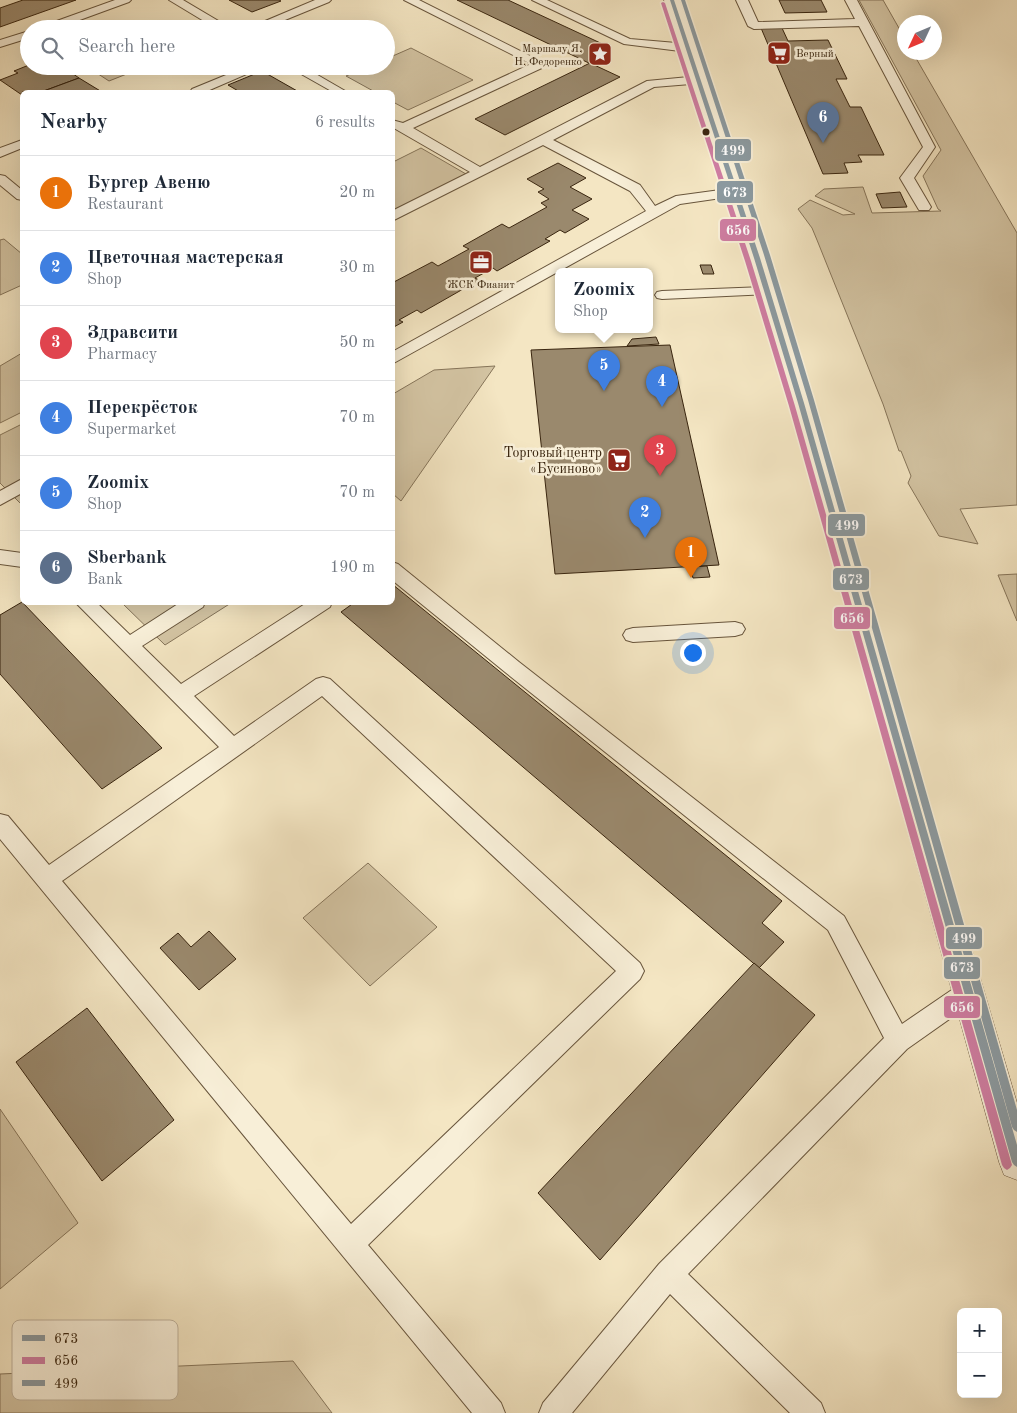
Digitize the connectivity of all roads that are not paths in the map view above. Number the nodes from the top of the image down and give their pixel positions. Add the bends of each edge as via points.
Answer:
1 (125, 0) edge
2 (175, 0) edge
3 (410, 0) edge
4 (538, 0) edge
5 (672, 0) edge
6 (742, 0) edge
7 (851, 0) edge
8 (316, 1) edge
9 (69, 20) edge
10 (210, 20) edge
11 (273, 20) edge
12 (863, 22) junction
13 (20, 37) edge
14 (0, 44) edge
15 (688, 48) junction
16 (237, 75) edge
17 (310, 75) edge
18 (699, 80) junction
19 (201, 90) edge
20 (337, 90) edge
21 (398, 125) edge
22 (542, 139) junction
23 (20, 145) edge
24 (0, 153) edge
25 (480, 172) junction
26 (0, 179) edge
27 (735, 192) junction
28 (20, 194) edge
29 (0, 200) edge
30 (924, 207) dead end
31 (654, 212) junction
32 (395, 215) edge
33 (767, 290) junction
34 (662, 295) dead end
35 (395, 357) edge
36 (20, 486) edge
37 (0, 499) edge
38 (0, 557) edge
39 (20, 560) edge
40 (395, 571) edge
41 (87, 605) edge
42 (191, 605) edge
43 (318, 605) edge
44 (735, 629) dead end
45 (633, 635) dead end
46 (129, 645) junction
47 (180, 696) junction
48 (232, 748) junction
49 (0, 823) edge
50 (46, 879) junction
51 (967, 993) junction
52 (898, 1041) junction
53 (1017, 1162) edge
54 (350, 1244) junction
55 (669, 1274) junction
56 (491, 1413) edge
57 (553, 1413) edge
58 (811, 1413) edge

1 - 9 lane
2 - 10 lane
3 - 21 lane via 540,64
4 - 15 lane via 628,42
5 - 15 street
6 - 12 lane via 754,26
7 - 12 lane
8 - 11 lane
12 - 30 lane via 929,147 907,178
13 - 14 lane
15 - 18 street
16 - 19 lane
17 - 20 lane
18 - 22 lane via 651,84
18 - 27 street
21 - 25 lane
22 - 25 lane
22 - 31 lane via 635,188
23 - 24 lane
25 - 32 lane
26 - 28 lane
27 - 31 lane via 676,200
27 - 33 street
28 - 29 lane
31 - 35 lane
33 - 34 lane
33 - 51 street
36 - 37 lane
38 - 39 lane
40 - 52 lane via 836,923
41 - 46 lane
42 - 46 lane
43 - 47 lane
44 - 45 lane
46 - 47 lane
47 - 48 lane
48 - 50 lane
48 - 54 lane via 323,685 632,972
49 - 50 lane
50 - 54 lane
51 - 52 lane
51 - 53 street
52 - 55 lane
54 - 56 lane
55 - 57 lane
55 - 58 lane

